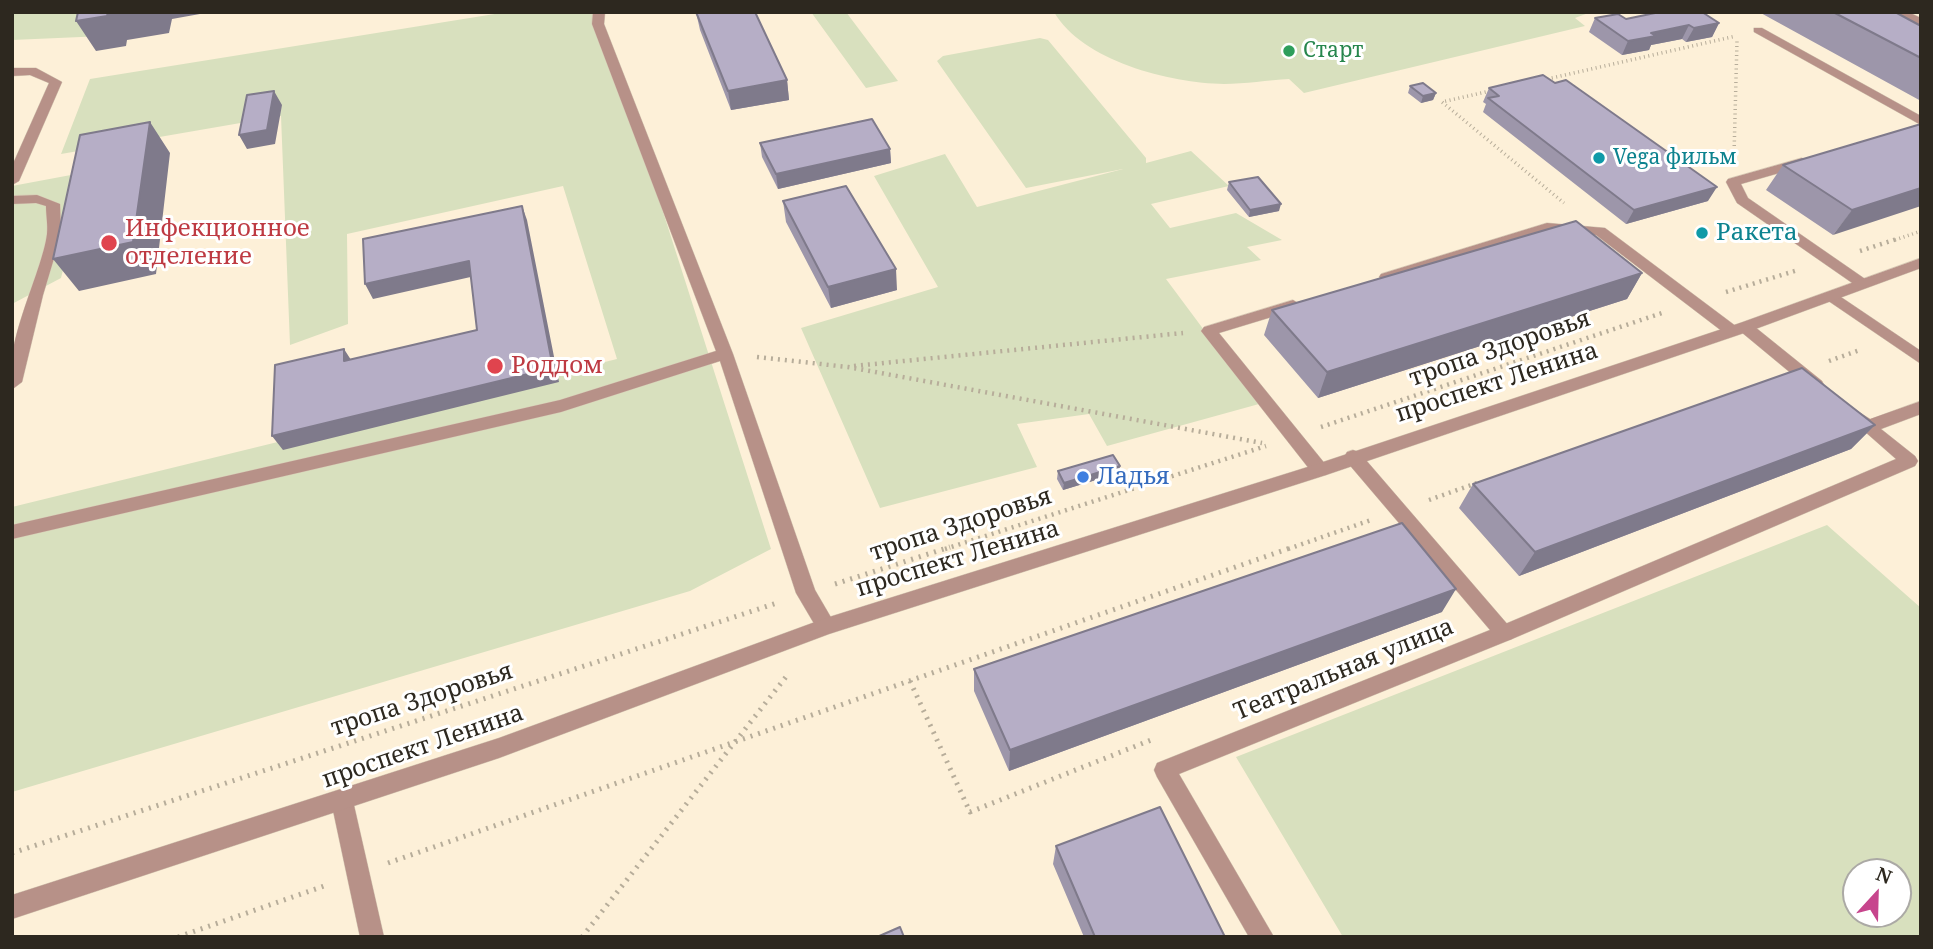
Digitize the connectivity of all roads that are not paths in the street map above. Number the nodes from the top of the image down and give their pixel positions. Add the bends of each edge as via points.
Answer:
1 (599, 12) edge
2 (1899, 12) edge
3 (1921, 23) edge
4 (1758, 30) dead end
5 (12, 72) edge
6 (1921, 121) edge
7 (1814, 159) edge
8 (12, 181) edge
9 (12, 200) edge
10 (1921, 263) edge
11 (1365, 283) edge
12 (1863, 284) junction
13 (1832, 296) junction
14 (1313, 299) edge
15 (1738, 329) junction
16 (725, 354) junction
17 (1921, 359) edge
18 (13, 385) edge
19 (1921, 407) edge
20 (1868, 427) junction
21 (1353, 457) junction
22 (1917, 462) edge
23 (1320, 470) junction
24 (12, 532) edge
25 (826, 626) junction
26 (1505, 634) junction
27 (342, 801) junction
28 (12, 907) edge
29 (372, 937) edge
30 (1262, 937) edge

1 - 16 street via 598,24
2 - 3 street
4 - 6 street
5 - 8 street via 32,71 56,82
7 - 12 street via 1733,182 1742,200
9 - 18 street via 54,204 54,235
10 - 12 street, проспект Ленина
11 - 15 street via 1547,227 1600,232
12 - 13 street, проспект Ленина
13 - 15 street, проспект Ленина
13 - 17 street
14 - 23 street via 1209,331
15 - 20 street
15 - 21 street, проспект Ленина
16 - 24 street via 561,406
16 - 25 street via 806,593
19 - 20 street
20 - 22 street
21 - 23 street, проспект Ленина
21 - 26 street, Театральная улица
22 - 26 street
23 - 25 street, проспект Ленина
25 - 27 street, проспект Ленина via 499,748
26 - 30 street, Театральная улица via 1165,769
27 - 28 street, проспект Ленина
27 - 29 street

